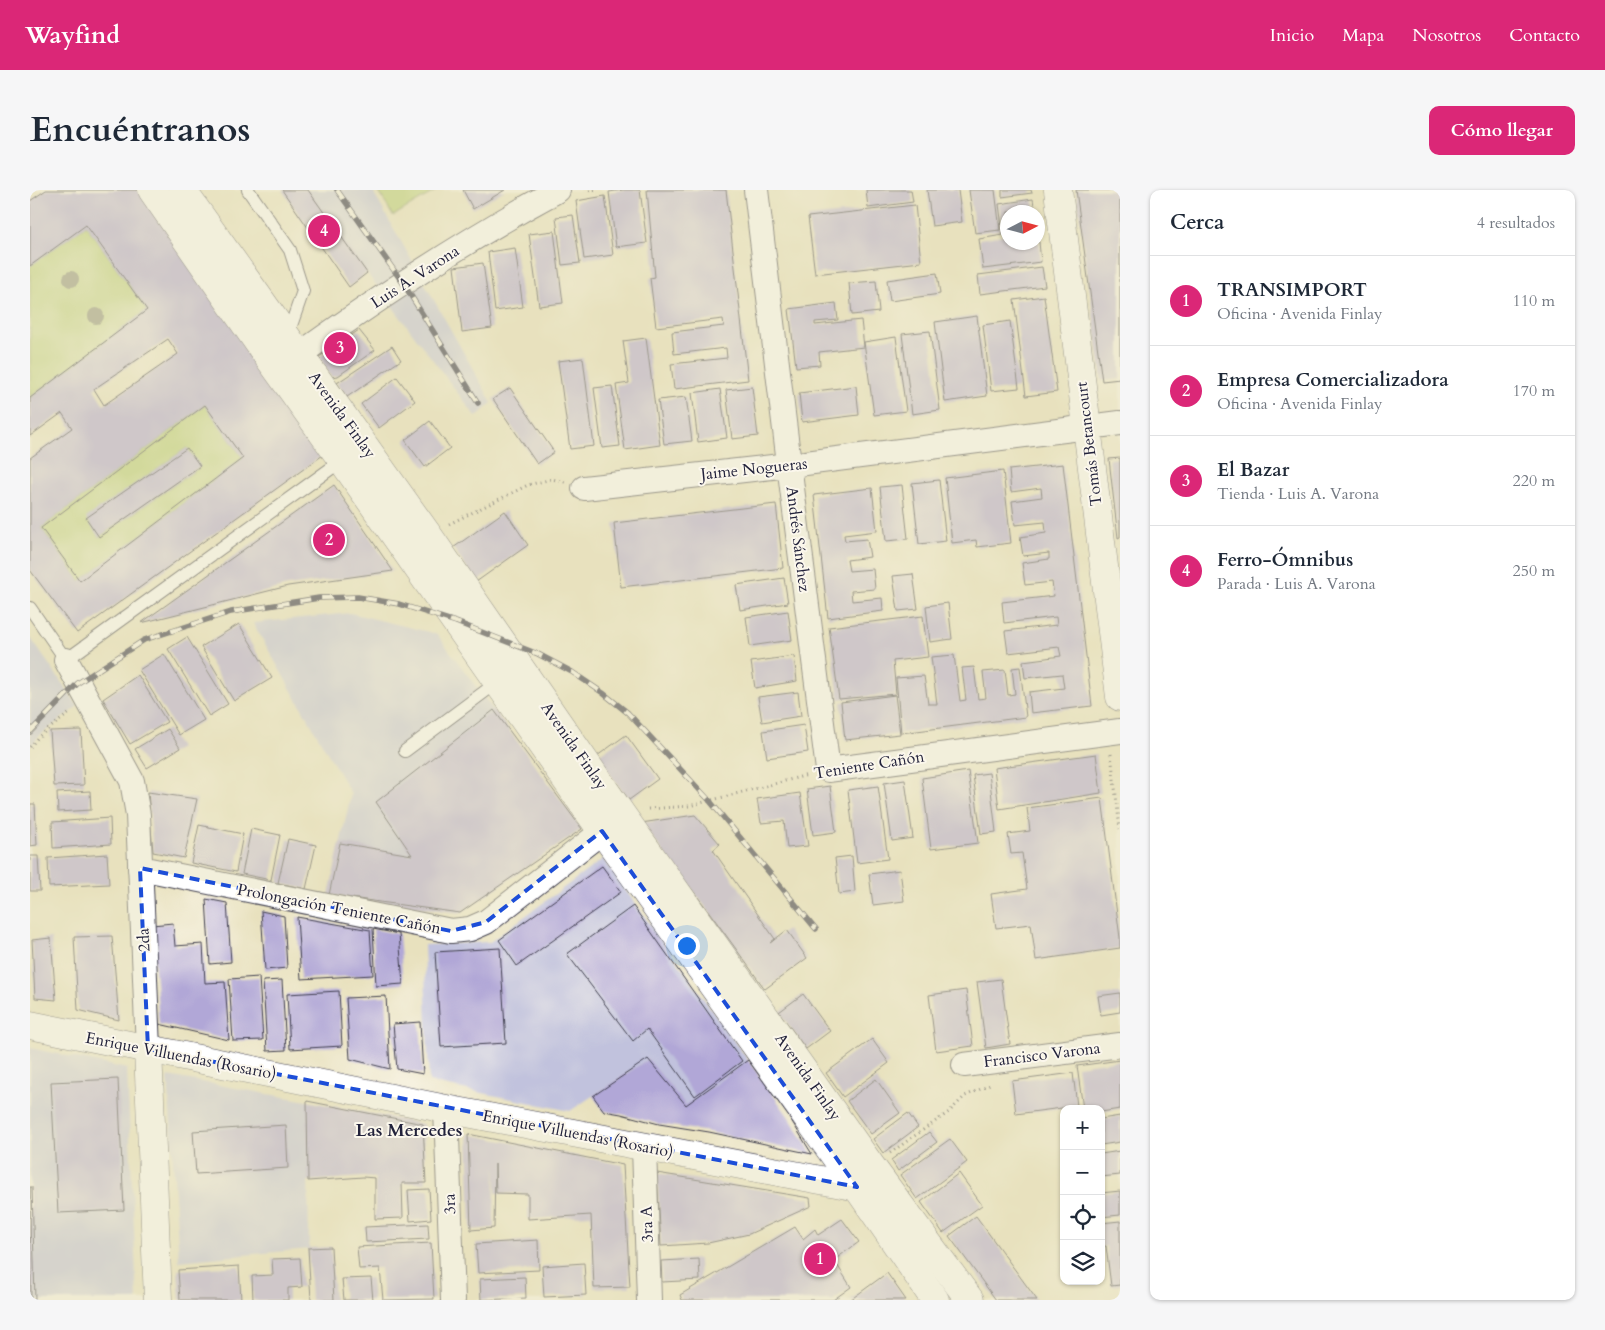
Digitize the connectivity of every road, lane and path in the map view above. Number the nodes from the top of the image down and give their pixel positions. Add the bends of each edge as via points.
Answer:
1 (152, 190) edge
2 (182, 190) edge
3 (248, 190) edge
4 (558, 190) edge
5 (597, 190) edge
6 (756, 190) edge
7 (1058, 190) edge
8 (589, 191) edge
9 (293, 346) junction
10 (277, 371) junction
11 (1120, 423) edge
12 (1087, 428) junction
13 (363, 443) junction
14 (342, 460) junction
15 (790, 465) junction
16 (584, 488) joint
17 (428, 535) junction
18 (30, 608) edge
19 (66, 660) junction
20 (509, 674) junction
21 (1120, 697) edge
22 (87, 699) junction
23 (1120, 731) edge
24 (30, 747) edge
25 (405, 751) dead end
26 (828, 770) junction
27 (612, 823) junction
28 (140, 868) junction
29 (30, 1025) edge
30 (1120, 1045) edge
31 (148, 1049) junction
32 (964, 1065) dead end
33 (991, 1085) dead end
34 (446, 1109) junction
35 (644, 1147) junction
36 (864, 1176) junction
37 (158, 1300) edge
38 (453, 1300) edge
39 (649, 1300) edge
40 (935, 1300) edge
41 (970, 1300) edge

1 - 10 main road, Avenida Finlay
2 - 9 main road, Avenida Finlay
3 - 9 lane via 290,250 302,291
4 - 9 street, Luis A. Varona
5 - 8 path
6 - 15 street, Andrés Sánchez
7 - 12 main road, Tomás Betancourt
9 - 10 main road
9 - 13 main road, Avenida Finlay
10 - 14 main road, Avenida Finlay
11 - 12 street, Jaime Nogueras
12 - 15 street, Jaime Nogueras
12 - 21 main road, Tomás Betancourt
13 - 14 lane
13 - 17 main road, Avenida Finlay
14 - 19 lane
14 - 20 main road, Avenida Finlay
15 - 16 street, Jaime Nogueras
15 - 26 street, Andrés Sánchez
16 - 17 path via 552,478 528,485
17 - 20 main road, Avenida Finlay
18 - 19 lane, 2da
19 - 22 street, 2da
20 - 25 lane
20 - 27 main road, Avenida Finlay
22 - 24 path
22 - 28 street, 2da via 132,781 138,815
23 - 26 street, Teniente Cañón
26 - 27 path, Teniente Cañón via 689,806 645,809
27 - 28 street, Prolongación Teniente Cañón via 486,922 470,929 451,931
27 - 36 main road, Avenida Finlay via 841,1167
28 - 31 street, 2da
29 - 31 main road, Enrique Villuendas (Rosario)
30 - 32 street, Francisco Varona
31 - 34 main road, Enrique Villuendas (Rosario)
31 - 37 main road, 2da
33 - 36 path via 965,1096 949,1112
34 - 35 main road, Enrique Villuendas (Rosario)
34 - 38 street, 3ra
35 - 36 main road, Enrique Villuendas (Rosario)
35 - 39 street, 3ra A
36 - 40 main road, Avenida Finlay
36 - 41 main road, Enrique Villuendas (Rosario) via 892,1194

